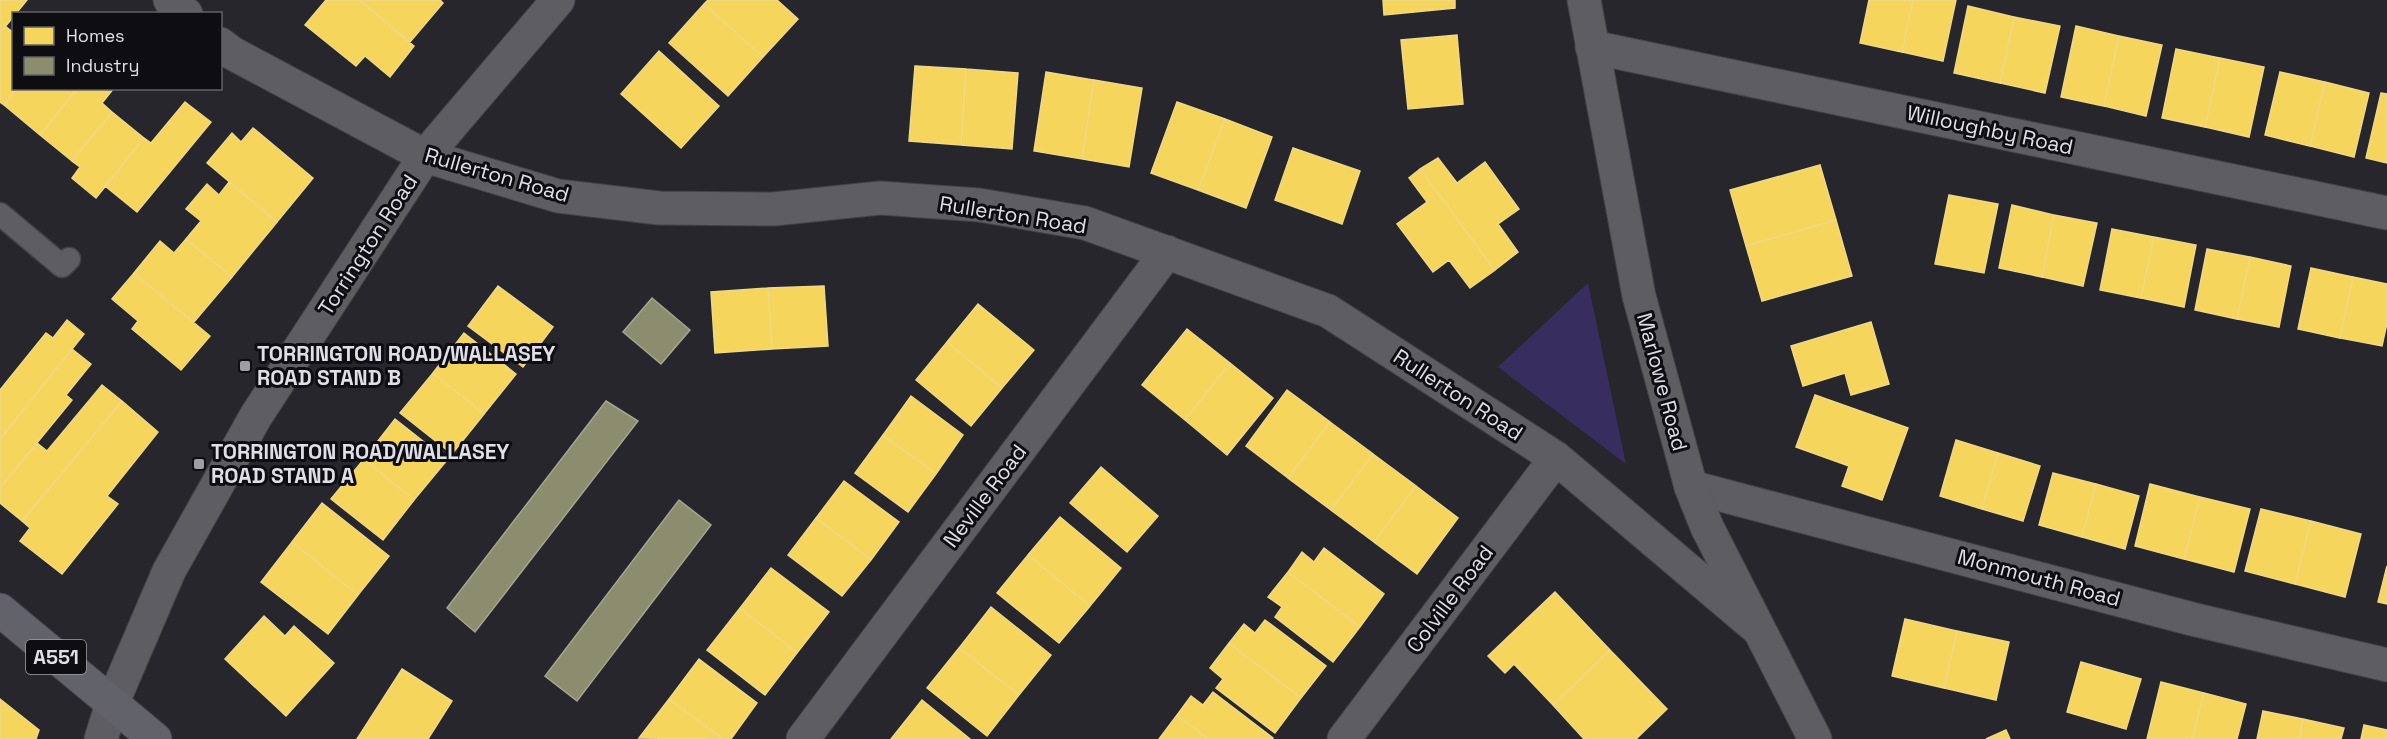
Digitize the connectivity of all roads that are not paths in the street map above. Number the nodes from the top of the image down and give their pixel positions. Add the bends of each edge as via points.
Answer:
1 (170, 0) edge
2 (558, 0) edge
3 (1584, 0) edge
4 (184, 12) edge
5 (222, 46) edge
6 (1592, 47) junction
7 (425, 156) junction
8 (2387, 213) edge
9 (0, 214) edge
10 (1167, 252) junction
11 (69, 260) dead end
12 (1556, 458) junction
13 (1691, 487) junction
14 (0, 610) edge
15 (1758, 629) junction
16 (2387, 665) edge
17 (112, 704) junction
18 (101, 739) edge
19 (155, 739) edge
20 (803, 739) edge
21 (1344, 739) edge
22 (1815, 739) edge

1 - 4 street
2 - 7 street, Torrington Road
3 - 6 street, Marlowe Road
5 - 7 street, Rullerton Road
6 - 8 street, Willoughby Road
6 - 13 street, Marlowe Road via 1639,297
7 - 10 street, Rullerton Road via 558,196 659,208 774,209 880,198 979,205 1085,224
7 - 17 street, Torrington Road via 256,416 169,572
9 - 11 lane via 63,266
10 - 12 street, Rullerton Road via 1328,311
10 - 20 street, Neville Road
12 - 15 street, Rullerton Road
12 - 21 street, Colville Road
13 - 15 street, Marlowe Road
13 - 16 street, Monmouth Road via 2192,619
14 - 17 main road, A551
15 - 22 street, Marlowe Road
17 - 18 street, Torrington Road
17 - 19 main road, A551

